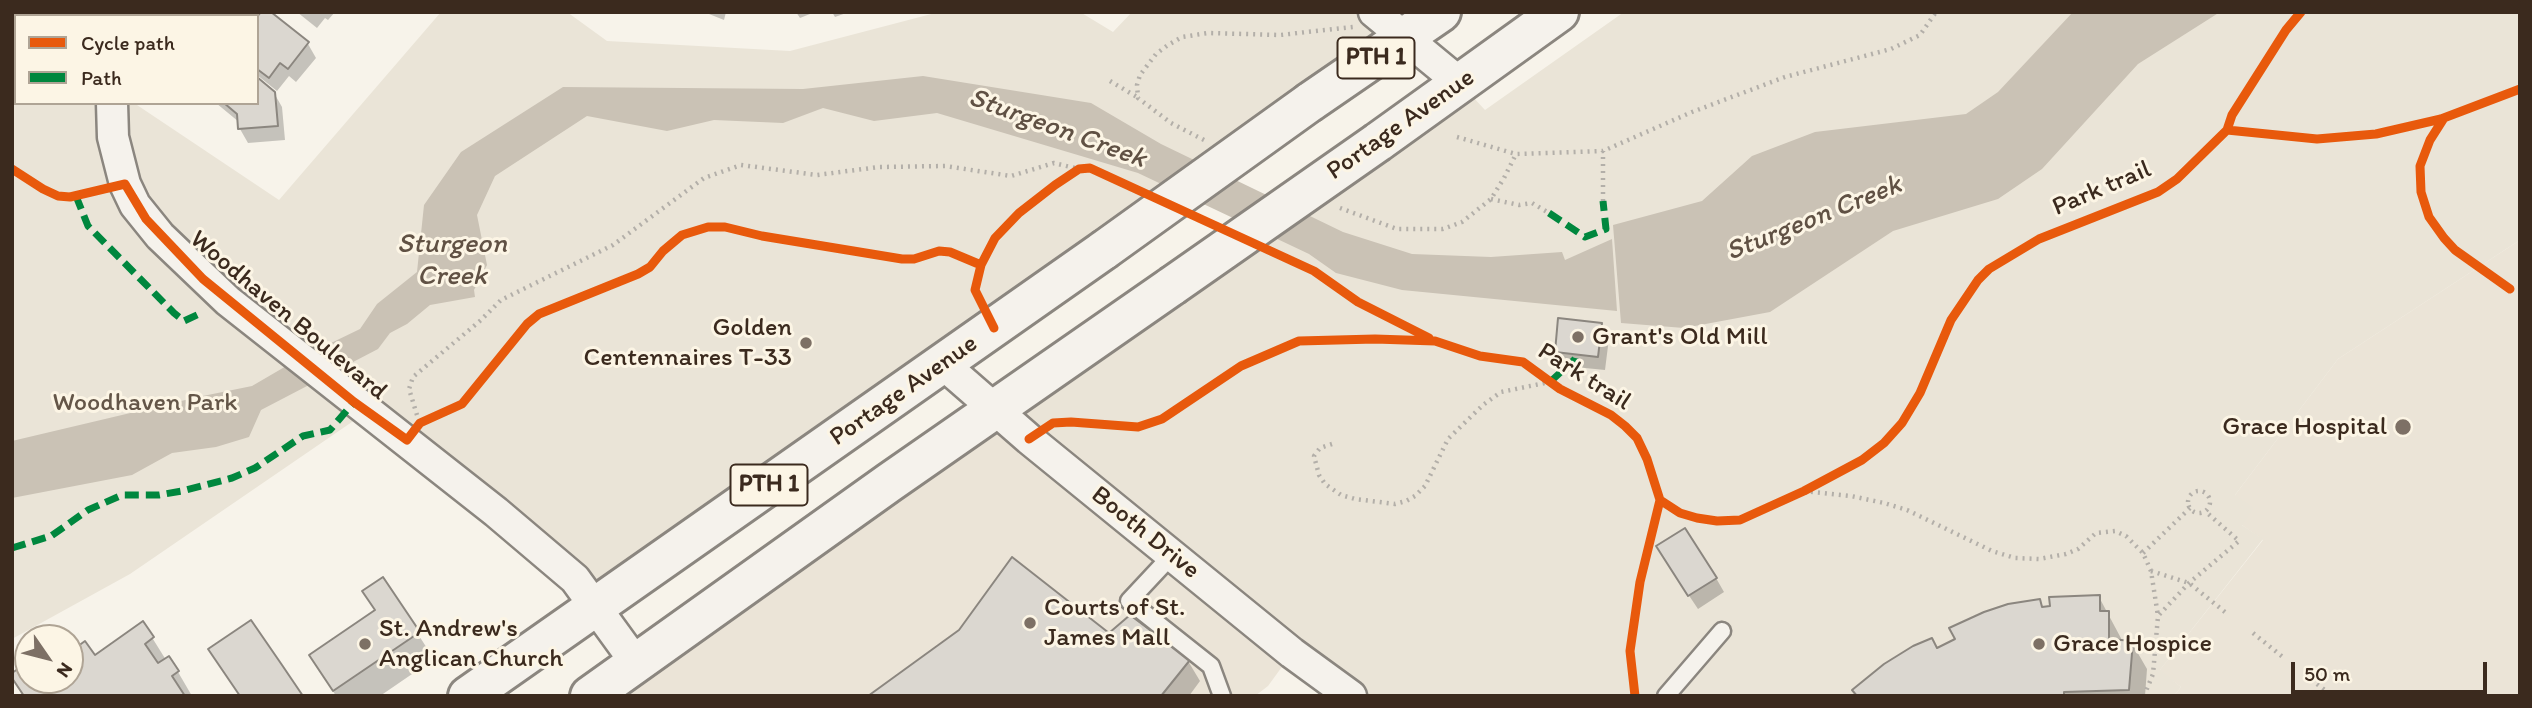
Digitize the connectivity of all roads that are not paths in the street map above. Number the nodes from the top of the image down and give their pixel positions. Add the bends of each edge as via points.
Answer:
1 (1374, 12) edge
2 (1441, 12) edge
3 (1559, 12) edge
4 (1404, 38) junction
5 (1460, 83) junction
6 (112, 105) edge
7 (943, 364) junction
8 (995, 409) junction
9 (1172, 555) junction
10 (594, 607) junction
11 (1722, 631) dead end
12 (636, 663) junction
13 (468, 696) edge
14 (590, 696) edge
15 (1222, 696) edge
16 (1351, 696) edge
17 (1666, 696) edge

1 - 4 street
2 - 4 highway, Portage Avenue / PTH 1
3 - 5 highway, Portage Avenue / PTH 1
4 - 5 street
4 - 7 highway, Portage Avenue / PTH 1, bridge
5 - 8 highway, Portage Avenue / PTH 1, bridge
6 - 10 street, Woodhaven Boulevard via 113,137 125,184 135,205 167,243 228,301 575,579
7 - 8 street, Booth Drive
7 - 10 highway, Portage Avenue / PTH 1
8 - 9 street, Booth Drive
8 - 12 highway, Portage Avenue / PTH 1
9 - 15 lane via 1129,601 1211,666
9 - 16 street, Booth Drive
10 - 12 street, Woodhaven Boulevard
10 - 13 highway, Portage Avenue / PTH 1
11 - 17 lane
12 - 14 highway, Portage Avenue / PTH 1

